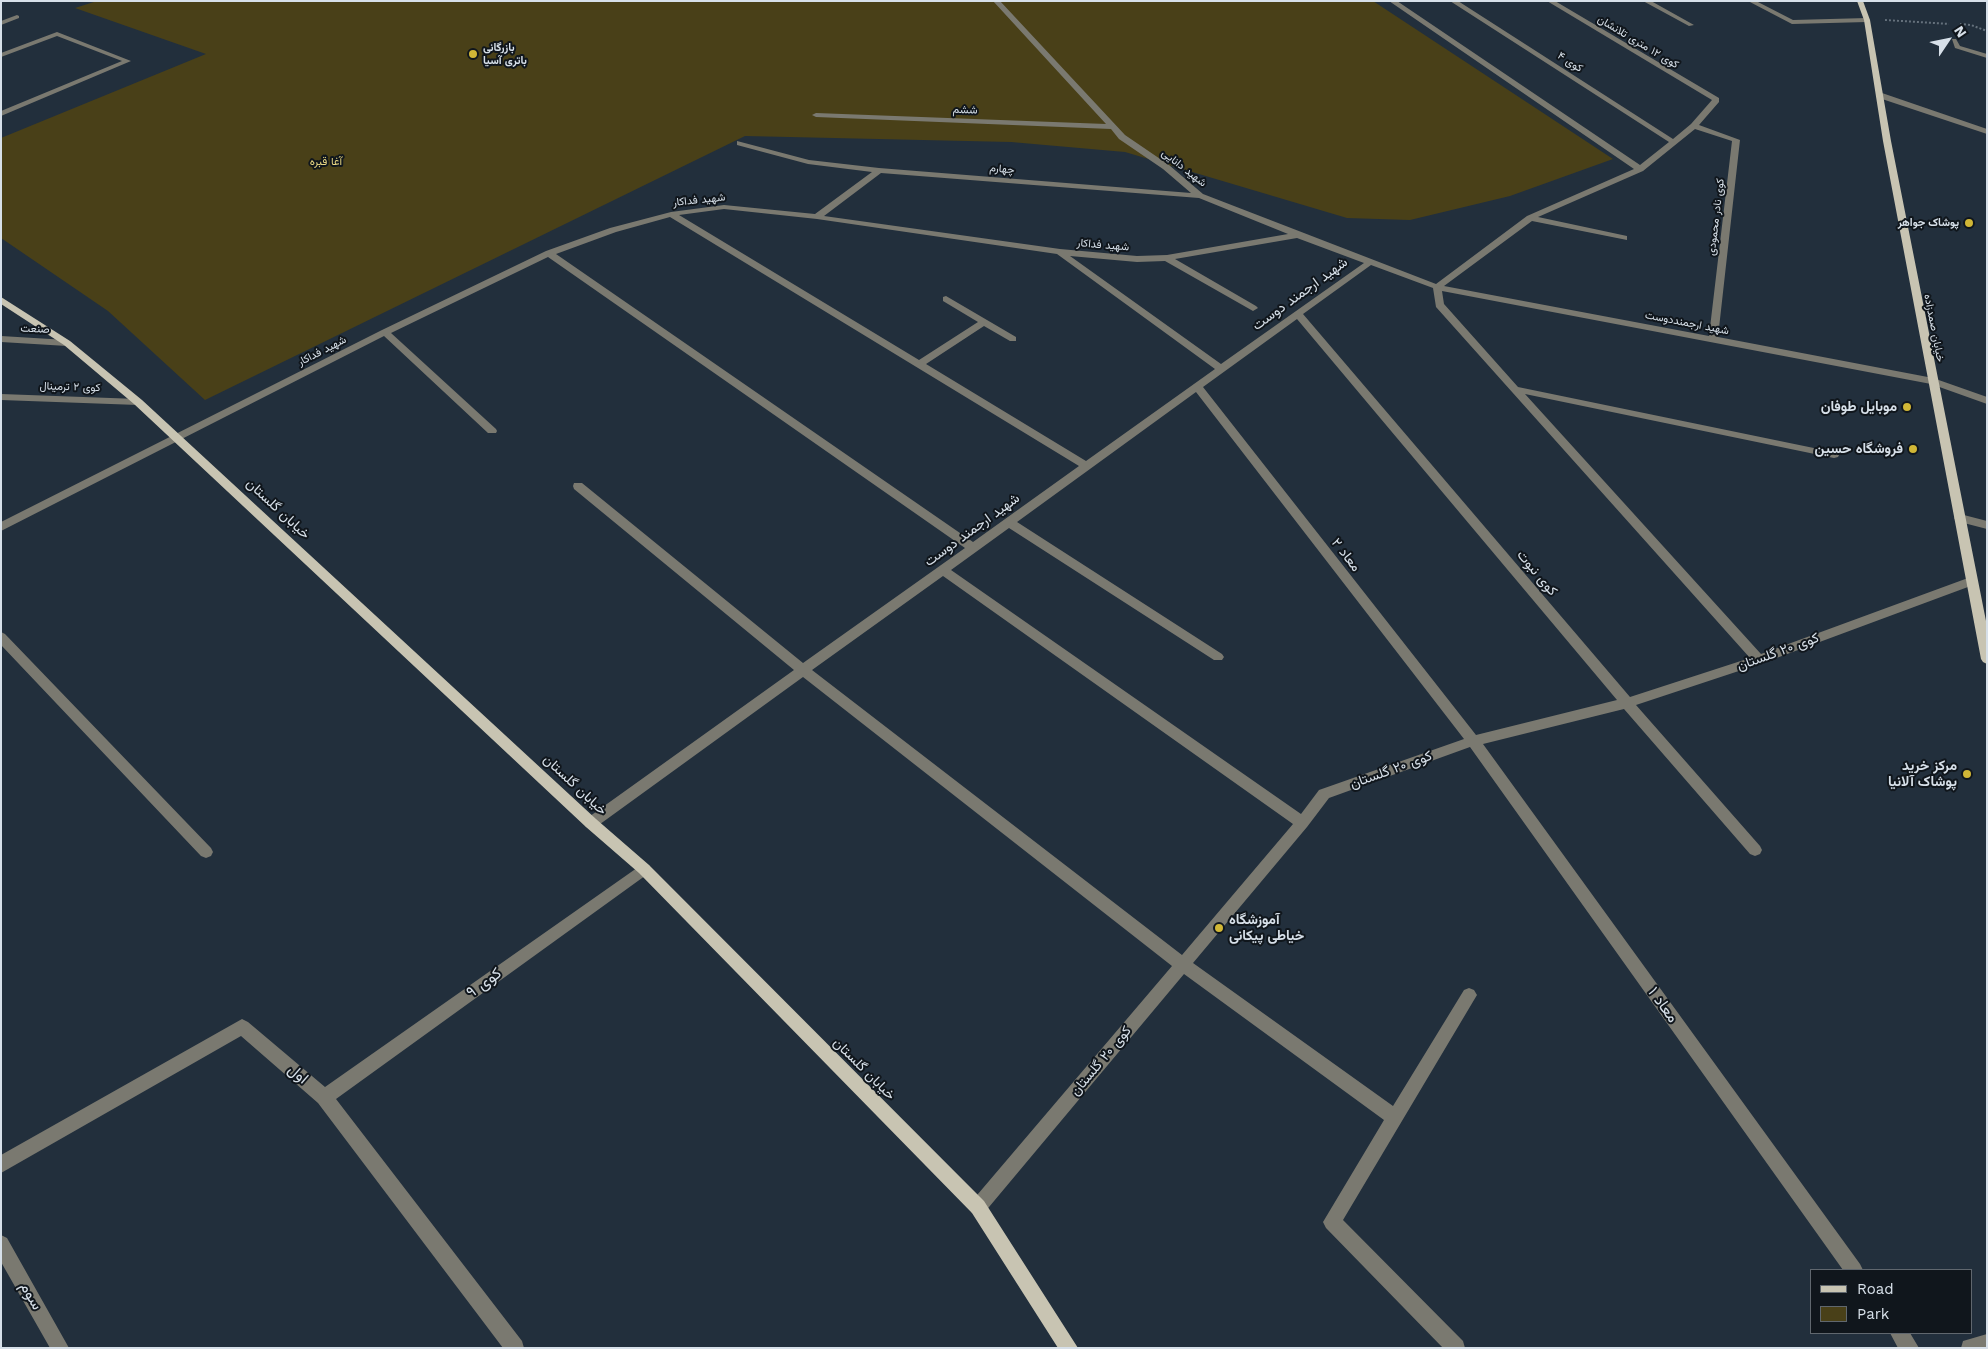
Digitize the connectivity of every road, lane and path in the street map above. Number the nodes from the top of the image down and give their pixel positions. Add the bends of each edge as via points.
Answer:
1 (996, 1) edge
2 (1392, 1) edge
3 (1453, 1) edge
4 (1550, 1) edge
5 (1646, 1) edge
6 (1751, 1) edge
7 (1860, 1) edge
8 (17, 17) dead end
9 (1867, 20) junction
10 (1, 23) edge
11 (1691, 25) dead end
12 (1987, 31) edge
13 (1954, 40) dead end
14 (1, 55) edge
15 (1987, 56) edge
16 (1879, 95) junction
17 (1, 114) edge
18 (816, 115) dead end
19 (1694, 126) junction
20 (1114, 128) junction
21 (1987, 132) edge
22 (1675, 143) junction
23 (740, 144) dead end
24 (1640, 169) junction
25 (880, 170) junction
26 (1200, 196) junction
27 (671, 214) junction
28 (817, 217) junction
29 (1530, 218) junction
30 (1298, 235) junction
31 (1624, 238) dead end
32 (1060, 252) junction
33 (548, 253) junction
34 (1167, 258) junction
35 (1370, 262) junction
36 (1437, 287) junction
37 (1, 300) edge
38 (946, 300) dead end
39 (1253, 308) dead end
40 (1298, 314) junction
41 (984, 322) junction
42 (385, 332) junction
43 (1, 339) edge
44 (1013, 339) dead end
45 (1713, 340) junction
46 (67, 343) junction
47 (919, 364) junction
48 (1221, 369) junction
49 (1933, 381) junction
50 (1197, 387) junction
51 (1515, 388) junction
52 (1, 397) edge
53 (138, 402) junction
54 (1987, 402) edge
55 (492, 431) dead end
56 (177, 437) junction
57 (1834, 455) dead end
58 (1087, 466) junction
59 (578, 486) dead end
60 (1960, 518) junction
61 (1009, 522) junction
62 (1987, 525) edge
63 (1, 527) edge
64 (973, 548) junction
65 (942, 570) junction
66 (1972, 581) junction
67 (1, 637) edge
68 (1218, 657) dead end
69 (1987, 659) edge
70 (1759, 660) junction
71 (804, 670) junction
72 (1628, 703) junction
73 (1473, 741) junction
74 (591, 823) junction
75 (1302, 823) junction
76 (1755, 850) dead end
77 (206, 852) dead end
78 (644, 868) junction
79 (1182, 964) junction
80 (1468, 995) dead end
81 (324, 1097) junction
82 (1395, 1118) junction
83 (1, 1164) edge
84 (978, 1207) junction
85 (1, 1244) edge
86 (1853, 1269) edge
87 (1900, 1334) edge
88 (1987, 1342) edge
89 (60, 1348) edge
90 (515, 1348) edge
91 (1070, 1348) edge
92 (1456, 1348) edge
93 (1910, 1348) edge
94 (1970, 1348) edge

1 - 20 street, شهید دانایی
2 - 24 street
3 - 22 street, کوی ۴
4 - 19 street, کوی ۱۲ متری تلانشان via 1716,100
5 - 11 street
6 - 9 street via 1792,22
7 - 9 main road, خیابان صمدزاده
8 - 10 street
9 - 12 path via 1971,25
9 - 16 main road, خیابان صمدزاده
13 - 15 street via 1958,47
14 - 17 street via 57,34 128,61
16 - 21 street
16 - 49 main road, خیابان صمدزاده
18 - 20 street, ششم
19 - 22 street
19 - 45 street, کوی نادر محمودی via 1736,140
20 - 26 street, شهید دانایی
22 - 24 street
23 - 25 street, چهارم via 808,162
24 - 29 street
25 - 26 street, چهارم
25 - 28 street
26 - 30 street, شهید دانایی
27 - 28 street, شهید فداکار via 724,207
27 - 33 street, شهید فداکار
27 - 47 street
28 - 32 street, شهید فداکار
29 - 31 street
29 - 36 street
30 - 34 street, شهید فداکار
30 - 35 street, شهید دانایی
32 - 34 street, شهید فداکار via 1137,259
32 - 48 street
33 - 42 street, شهید فداکار
33 - 64 street
34 - 39 street
35 - 36 street, شهید دانایی
35 - 40 street, شهید ارجمند دوست
36 - 45 street, شهید ارجمنددوست
36 - 51 street via 1439,305
37 - 46 main road, خیابان گلستان
38 - 41 street
40 - 48 street, شهید ارجمند دوست
40 - 72 street, کوی نبوت
41 - 44 street
41 - 47 street
42 - 55 street
42 - 56 street, شهید فداکار
43 - 46 street, صنعت
45 - 49 street, شهید ارجمنددوست
46 - 53 main road, خیابان گلستان
47 - 58 street
48 - 50 street, شهید ارجمند دوست
49 - 54 street, شهید ارجمنددوست
49 - 60 main road, خیابان صمدزاده
50 - 58 street, شهید ارجمند دوست
50 - 73 street, معاد ۲
51 - 57 street
51 - 70 street
52 - 53 street, کوی ۲ ترمینال
53 - 56 main road, خیابان گلستان
56 - 63 street, شهید فداکار
56 - 74 main road, خیابان گلستان
58 - 61 street, شهید ارجمند دوست
59 - 71 street
60 - 62 street
60 - 66 main road, خیابان صمدزاده
61 - 64 street, شهید ارجمند دوست
61 - 68 street
64 - 65 street, شهید ارجمند دوست
65 - 71 street, شهید ارجمند دوست
65 - 75 street
66 - 69 main road, خیابان صمدزاده
66 - 70 street, کوی ۲۰ گلستان
67 - 77 street
70 - 72 street, کوی ۲۰ گلستان
71 - 74 street, شهید ارجمند دوست
71 - 79 street
72 - 73 street, کوی ۲۰ گلستان
72 - 76 street, کوی نبوت
73 - 75 street, کوی ۲۰ گلستان via 1324,794
73 - 86 street, معاد ۱
74 - 78 main road, خیابان گلستان
75 - 79 street, کوی ۲۰ گلستان
78 - 81 street, کوی ۹
78 - 84 main road, خیابان گلستان
79 - 82 street
79 - 84 street, کوی ۲۰ گلستان
80 - 82 street
81 - 83 street, اول via 242,1027
81 - 90 street, اول
82 - 92 street via 1332,1222
84 - 91 main road, خیابان گلستان
85 - 89 street, سوم
87 - 93 street
88 - 94 street

